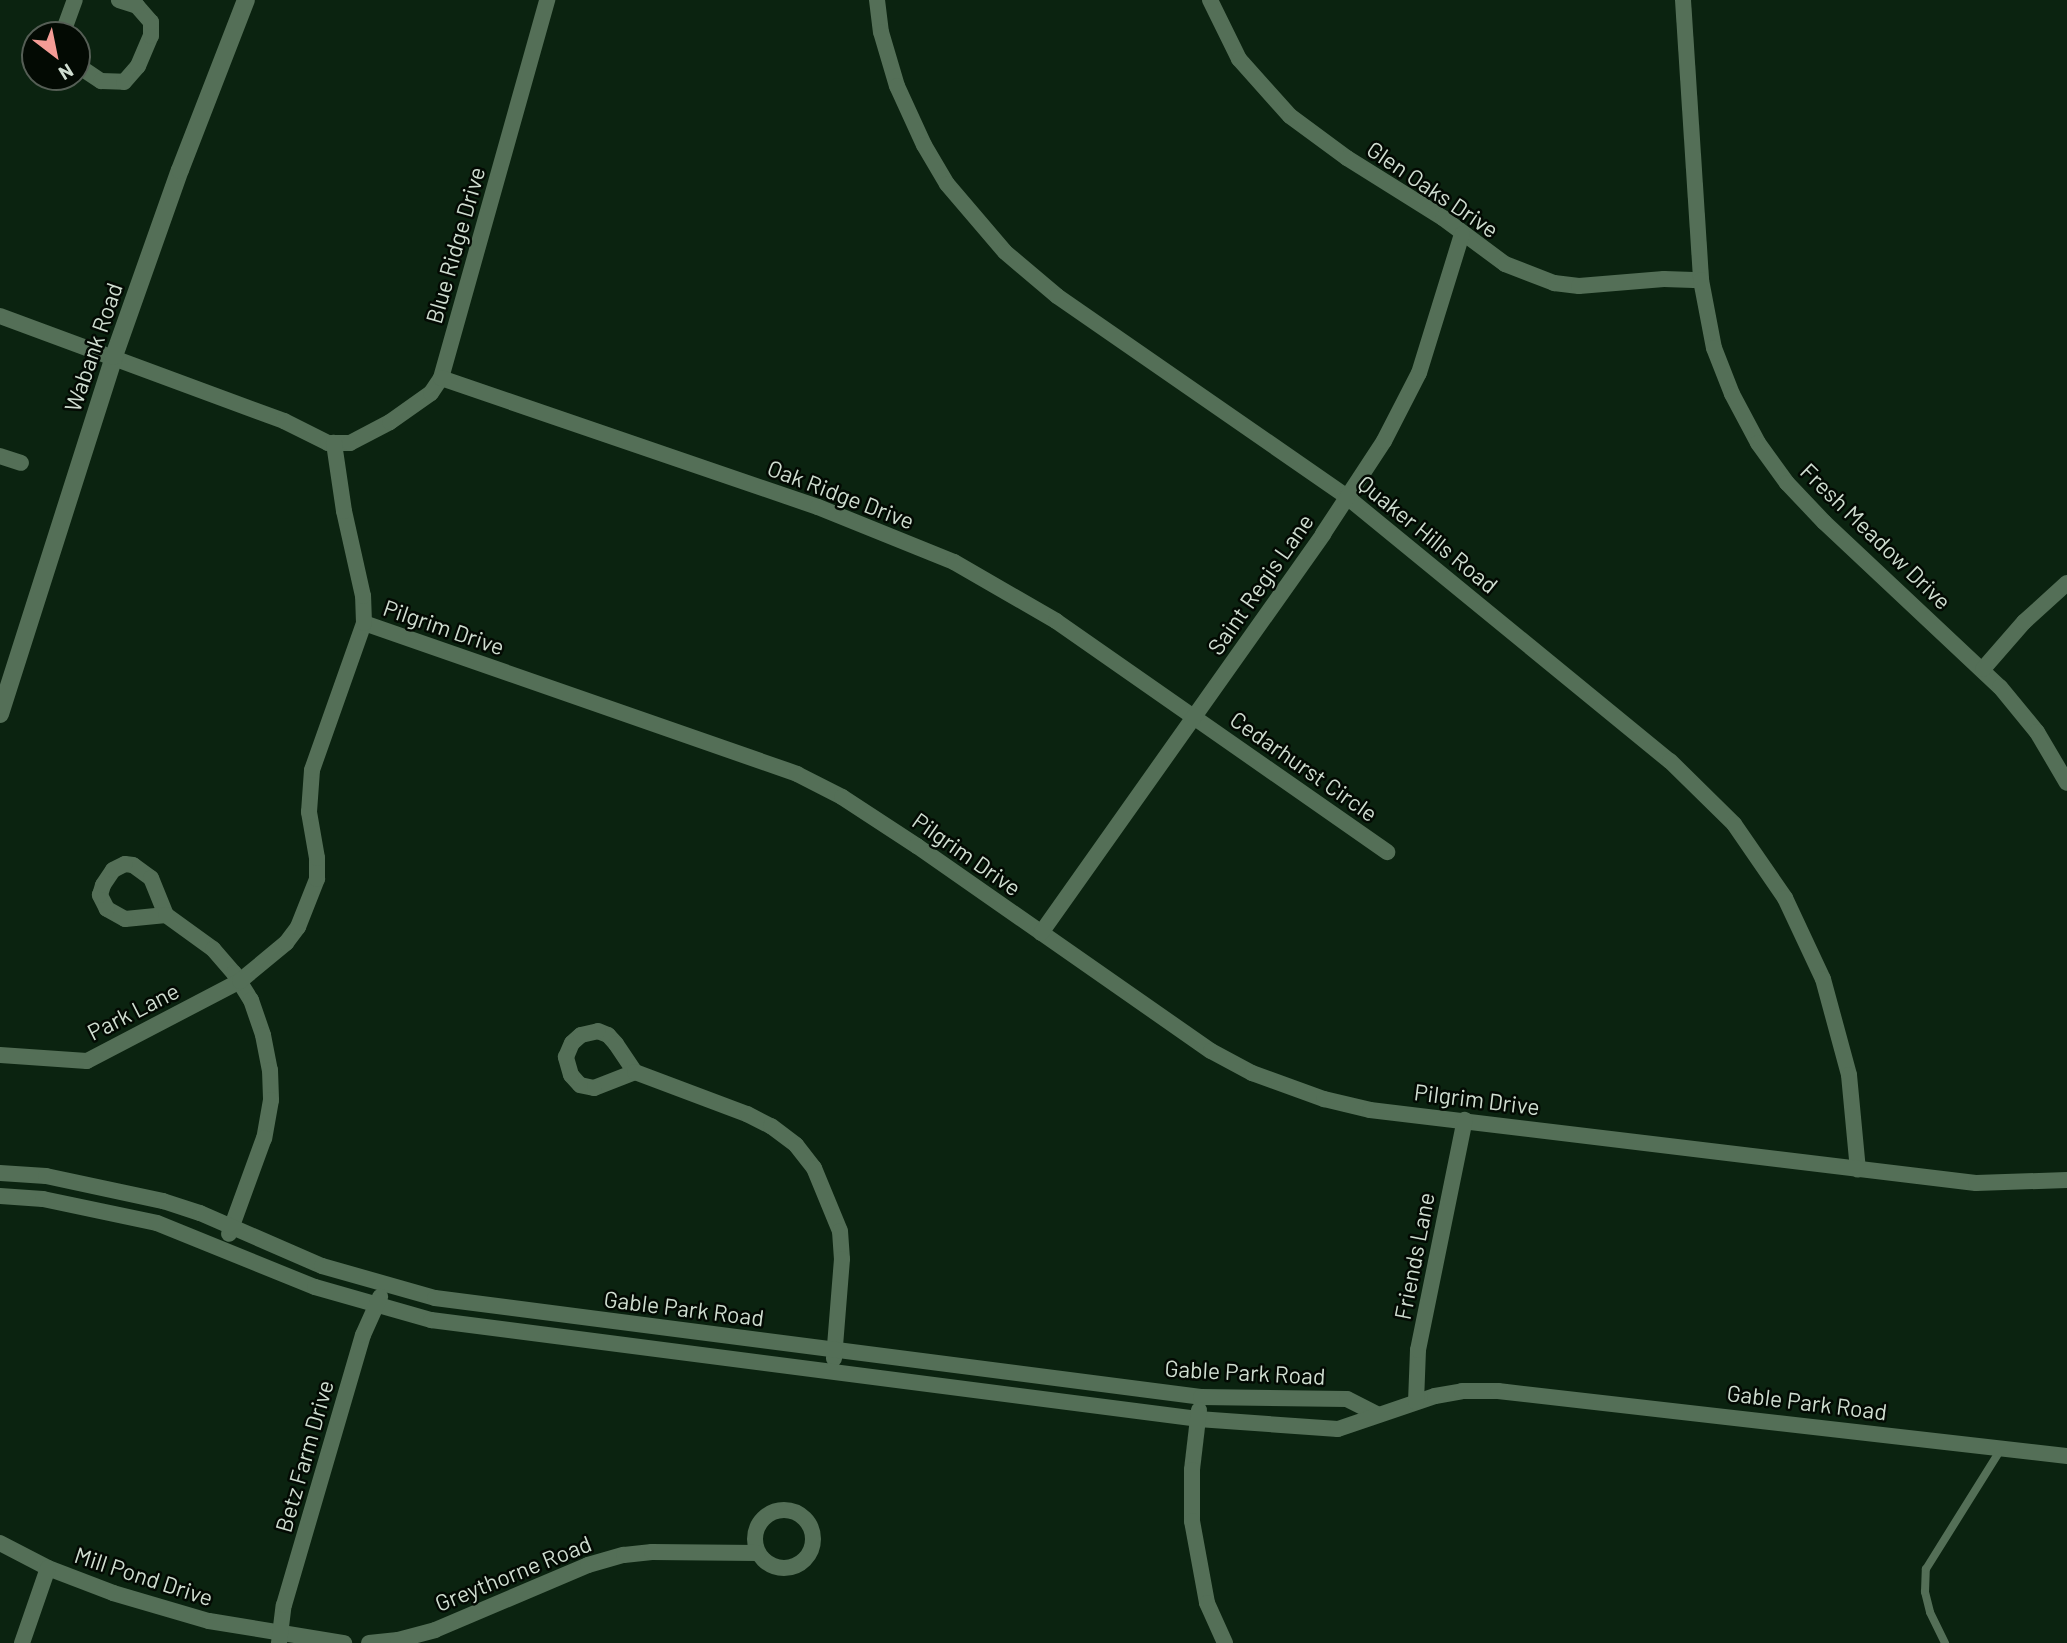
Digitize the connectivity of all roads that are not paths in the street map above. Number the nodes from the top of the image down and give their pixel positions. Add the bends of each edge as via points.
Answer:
1 (75, 0) edge
2 (119, 0) edge
3 (246, 0) edge
4 (547, 0) edge
5 (877, 0) edge
6 (1210, 0) edge
7 (1684, 0) edge
8 (67, 21) edge
9 (91, 74) edge
10 (1462, 233) junction
11 (1700, 280) junction
12 (0, 316) edge
13 (114, 356) junction
14 (441, 377) junction
15 (334, 443) junction
16 (0, 456) edge
17 (21, 463) dead end
18 (1347, 497) junction
19 (2067, 583) edge
20 (364, 623) junction
21 (1983, 669) junction
22 (0, 714) edge
23 (1195, 717) junction
24 (2067, 783) edge
25 (1387, 852) dead end
26 (166, 915) dead end
27 (1041, 933) junction
28 (240, 981) junction
29 (0, 1055) edge
30 (635, 1072) dead end
31 (1465, 1120) junction
32 (1858, 1170) junction
33 (0, 1174) edge
34 (2067, 1180) edge
35 (0, 1196) edge
36 (232, 1227) junction
37 (223, 1247) junction
38 (383, 1284) junction
39 (377, 1306) junction
40 (835, 1349) junction
41 (832, 1371) junction
42 (1201, 1397) junction
43 (1416, 1402) junction
44 (1376, 1414) junction
45 (1198, 1419) junction
46 (2001, 1449) junction
47 (2067, 1456) edge
48 (0, 1543) edge
49 (758, 1553) dead end
50 (48, 1568) junction
51 (280, 1639) edge
52 (22, 1643) edge
53 (344, 1643) edge
54 (369, 1643) edge
55 (1225, 1643) edge
56 (1945, 1643) edge

1 - 8 street
2 - 9 street via 137,6 151,22 151,36 138,66 124,82 101,81
3 - 13 street, Wabank Road
4 - 14 street, Blue Ridge Drive
5 - 18 street, Quaker Hills Road via 897,86 924,145 947,184 1005,252 1057,296
6 - 10 street, Glen Oaks Drive via 1239,59 1290,116
7 - 11 street, Fresh Meadow Drive
10 - 11 street, Glen Oaks Drive via 1505,264 1554,283 1579,286
10 - 18 street, Saint Regis Lane via 1419,373 1384,441
11 - 21 street, Fresh Meadow Drive via 1721,370 1772,463 1824,522
12 - 13 street
13 - 15 street
13 - 22 street, Wabank Road
14 - 15 street, Blue Ridge Drive via 431,393 390,422 350,443
14 - 23 street, Oak Ridge Drive via 818,507 954,562 1056,621
15 - 20 street, Pilgrim Drive
16 - 17 street
18 - 23 street, Saint Regis Lane
18 - 32 street, Quaker Hills Road via 1670,761 1734,824 1802,930 1824,979 1849,1075
19 - 21 street via 2024,622
20 - 27 street, Pilgrim Drive via 797,774 842,797
20 - 28 street, Park Lane via 312,770 309,812 317,879 309,904 286,943
21 - 24 street, Fresh Meadow Drive via 2037,732
23 - 25 street, Cedarhurst Circle
23 - 27 street, Saint Regis Lane
26 - 28 street via 213,949
27 - 31 street, Pilgrim Drive via 1176,1027 1252,1073 1370,1110
28 - 29 street, Park Lane via 87,1060
28 - 36 street via 263,1035 271,1100 264,1138
30 - 40 street via 771,1126 796,1145 814,1168 840,1231
31 - 32 street, Pilgrim Drive
31 - 43 street, Friends Lane via 1418,1350
32 - 34 street, Pilgrim Drive via 1976,1183
33 - 36 street, Gable Park Road via 46,1176 106,1187 163,1201
35 - 37 street, Gable Park Road via 102,1209
36 - 37 street
36 - 38 street, Gable Park Road via 322,1266
37 - 39 street, Gable Park Road via 314,1287
38 - 39 street, Betz Farm Drive
38 - 40 street, Gable Park Road via 435,1298 508,1309
39 - 41 street, Gable Park Road via 505,1331
39 - 51 street, Betz Farm Drive via 363,1335 285,1605
40 - 41 street
40 - 42 street, Gable Park Road
41 - 45 street, Gable Park Road
42 - 44 street, Gable Park Road via 1347,1399
42 - 45 street
43 - 44 street, Gable Park Road
43 - 46 street, Gable Park Road via 1462,1391 1498,1391
44 - 45 street, Gable Park Road via 1338,1429
45 - 55 street via 1192,1521 1207,1603
46 - 47 street, Gable Park Road
46 - 56 lane via 1926,1569 1930,1612
48 - 50 street, Mill Pond Drive
49 - 54 street, Greythorne Road via 624,1555 588,1565 435,1630
50 - 51 street, Mill Pond Drive via 113,1593
50 - 52 street
51 - 53 street

